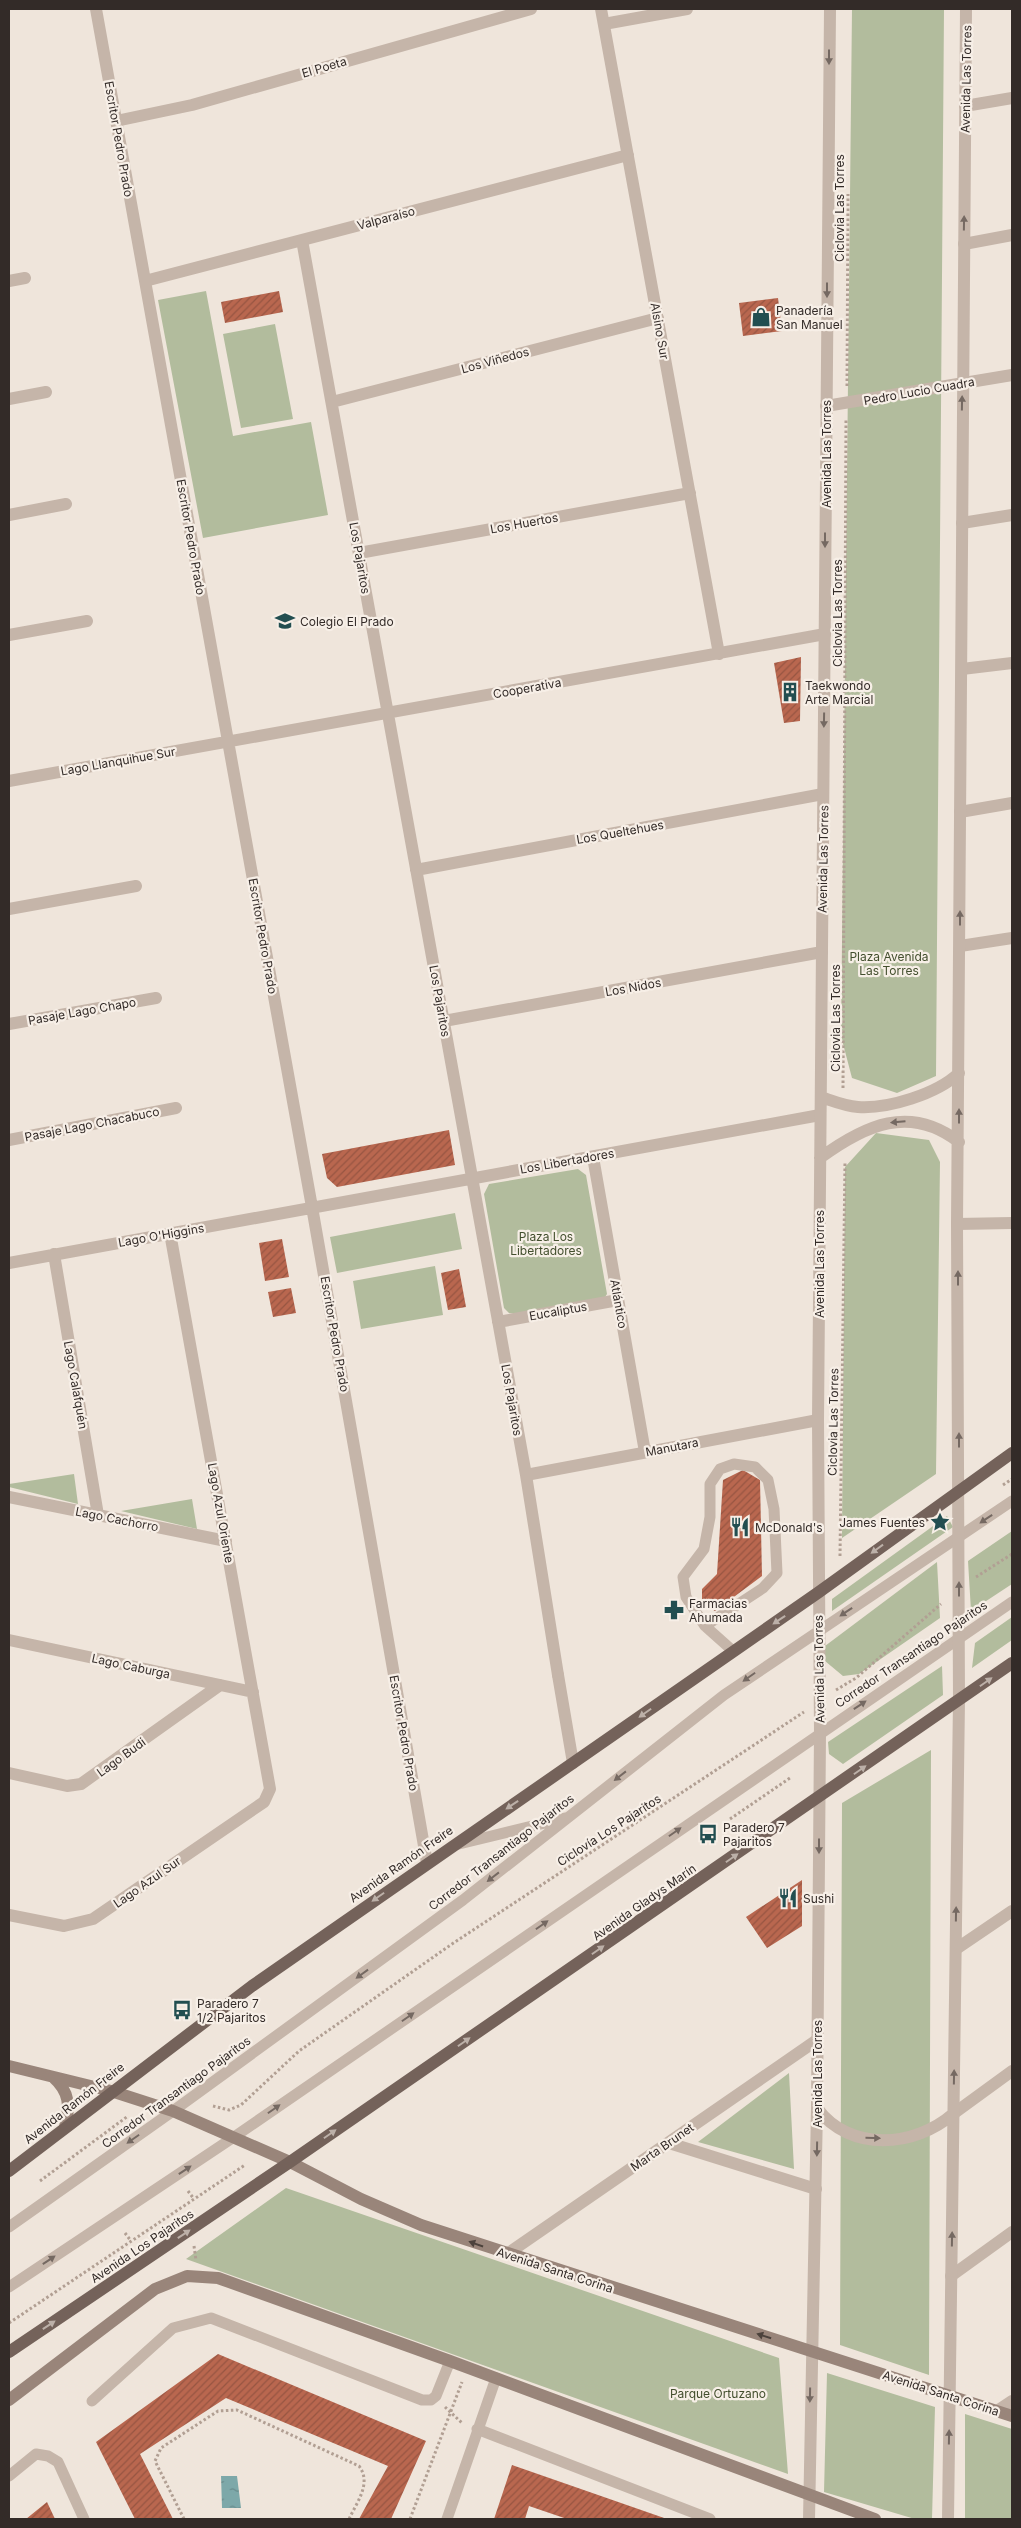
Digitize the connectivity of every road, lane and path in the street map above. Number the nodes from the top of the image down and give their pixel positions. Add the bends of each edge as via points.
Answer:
1 (96, 9) edge
2 (531, 9) edge
3 (601, 9) edge
4 (687, 9) edge
5 (830, 9) edge
6 (966, 9) edge
7 (604, 24) junction
8 (1012, 98) edge
9 (965, 106) junction
10 (116, 121) junction
11 (628, 155) junction
12 (848, 186) dead end
13 (1012, 236) edge
14 (302, 240) junction
15 (964, 244) junction
16 (25, 278) dead end
17 (9, 281) edge
18 (145, 281) junction
19 (658, 318) junction
20 (1012, 375) edge
21 (962, 384) junction
22 (46, 392) dead end
23 (9, 398) edge
24 (332, 402) junction
25 (846, 404) junction
26 (826, 406) junction
27 (690, 493) junction
28 (66, 504) dead end
29 (9, 515) edge
30 (1012, 515) edge
31 (962, 523) junction
32 (359, 553) junction
33 (88, 621) dead end
34 (825, 634) junction
35 (9, 635) edge
36 (719, 654) junction
37 (1012, 663) edge
38 (962, 669) junction
39 (388, 713) junction
40 (228, 742) junction
41 (9, 782) edge
42 (823, 794) junction
43 (1012, 804) edge
44 (960, 812) junction
45 (416, 870) junction
46 (136, 886) dead end
47 (9, 909) edge
48 (1012, 938) edge
49 (960, 946) junction
50 (822, 952) junction
51 (156, 998) dead end
52 (444, 1021) junction
53 (9, 1024) edge
54 (958, 1072) junction
55 (821, 1097) junction
56 (843, 1104) junction
57 (176, 1108) dead end
58 (820, 1115) junction
59 (9, 1140) edge
60 (845, 1140) junction
61 (958, 1142) junction
62 (593, 1156) junction
63 (820, 1158) junction
64 (472, 1178) junction
65 (312, 1207) junction
66 (1012, 1223) edge
67 (957, 1224) junction
68 (170, 1233) junction
69 (54, 1254) junction
70 (9, 1263) edge
71 (618, 1300) junction
72 (498, 1322) junction
73 (818, 1420) junction
74 (645, 1452) junction
75 (1012, 1453) edge
76 (526, 1475) junction
77 (959, 1489) junction
78 (9, 1497) edge
79 (1012, 1502) edge
80 (98, 1515) junction
81 (959, 1536) junction
82 (226, 1541) junction
83 (1012, 1554) edge
84 (840, 1576) junction
85 (960, 1588) junction
86 (819, 1592) junction
87 (1012, 1602) edge
88 (705, 1626) junction
89 (818, 1630) junction
90 (960, 1638) junction
91 (9, 1640) edge
92 (733, 1651) junction
93 (1012, 1663) edge
94 (220, 1685) junction
95 (253, 1692) junction
96 (959, 1700) junction
97 (820, 1702) junction
98 (820, 1733) junction
99 (573, 1763) junction
100 (9, 1773) edge
101 (790, 1778) dead end
102 (269, 1794) joint
103 (820, 1797) junction
104 (569, 1817) junction
105 (730, 1819) dead end
106 (450, 1846) junction
107 (426, 1863) junction
108 (1012, 1911) edge
109 (9, 1915) edge
110 (956, 1949) junction
111 (818, 2040) junction
112 (9, 2066) edge
113 (1012, 2071) edge
114 (51, 2076) junction
115 (111, 2092) junction
116 (213, 2106) dead end
117 (818, 2108) junction
118 (173, 2112) junction
119 (953, 2114) junction
120 (128, 2116) dead end
121 (65, 2127) junction
122 (234, 2137) junction
123 (669, 2143) junction
124 (290, 2162) junction
125 (245, 2165) dead end
126 (9, 2171) edge
127 (40, 2181) dead end
128 (816, 2189) junction
129 (188, 2191) dead end
130 (194, 2199) junction
131 (9, 2227) edge
132 (190, 2229) junction
133 (1012, 2232) edge
134 (125, 2233) dead end
135 (131, 2241) junction
136 (507, 2254) junction
137 (199, 2275) junction
138 (951, 2276) junction
139 (9, 2287) edge
140 (9, 2323) edge
141 (811, 2351) junction
142 (9, 2352) edge
143 (450, 2361) junction
144 (467, 2367) junction
145 (496, 2378) junction
146 (950, 2397) junction
147 (9, 2400) edge
148 (431, 2400) junction
149 (92, 2401) dead end
150 (1012, 2401) edge
151 (451, 2411) junction
152 (997, 2411) junction
153 (1012, 2416) edge
154 (478, 2429) junction
155 (9, 2476) edge
156 (809, 2495) junction
157 (84, 2519) edge
158 (184, 2519) edge
159 (349, 2519) edge
160 (410, 2519) edge
161 (447, 2519) edge
162 (710, 2519) edge
163 (809, 2519) edge
164 (875, 2519) edge
165 (948, 2519) edge

1 - 10 street, Escritor Pedro Prado
2 - 10 street, El Poeta via 184,107
3 - 7 street, Alsino Sur
4 - 7 street
5 -> 26 street, Avenida Las Torres
6 - 9 street, Avenida Las Torres
7 - 11 street, Alsino Sur
8 - 9 street
15 -> 9 street, Avenida Las Torres
10 - 18 street, Escritor Pedro Prado
11 - 14 street, Valparaíso
11 - 19 street, Alsino Sur
12 - 25 path, Ciclovia Las Torres
13 - 15 street
14 - 18 street, Valparaíso
14 - 24 street, Los Pajaritos
15 - 21 street, Avenida Las Torres
16 - 17 street
18 - 40 street, Escritor Pedro Prado
19 - 24 street, Los Viñedos
19 - 27 street, Alsino Sur
20 - 21 street, Pedro Lucio Cuadra
21 - 25 street, Pedro Lucio Cuadra
31 -> 21 street, Avenida Las Torres
22 - 23 street
24 - 32 street, Los Pajaritos
25 - 26 street, Pedro Lucio Cuadra
25 - 56 path, Ciclovia Las Torres
26 -> 34 street, Avenida Las Torres
27 - 32 street, Los Huertos
27 - 36 street, Alsino Sur
28 - 29 street
30 - 31 street
31 - 38 street, Avenida Las Torres
32 - 39 street, Los Pajaritos
33 - 35 street
34 - 36 street, Cooperativa
34 -> 42 street, Avenida Las Torres
36 - 39 street, Cooperativa
37 - 38 street
38 - 44 street, Avenida Las Torres
39 - 40 street, Cooperativa
39 - 45 street, Los Pajaritos
40 - 41 street, Lago Llanquihue Sur
40 - 65 street, Escritor Pedro Prado
42 - 45 street, Los Queltehues
42 - 50 street, Avenida Las Torres
43 - 44 street
49 -> 44 street, Avenida Las Torres
45 - 52 street, Los Pajaritos
46 - 47 street
48 - 49 street
49 - 54 street, Avenida Las Torres
50 - 52 street, Los Nidos
50 - 55 street, Avenida Las Torres
51 - 53 street, Pasaje Lago Chapo
52 - 64 street, Los Pajaritos
54 - 56 street via 936,1090 891,1103 871,1107
61 -> 54 street, Avenida Las Torres
55 - 56 street
55 - 58 street, Avenida Las Torres
57 - 59 street, Pasaje Lago Chacabuco
58 - 62 street, Los Libertadores
58 - 63 street, Avenida Las Torres
61 -> 60 street via 933,1126 906,1122 870,1127
60 - 63 street
60 - 84 path, Ciclovia Las Torres
61 - 67 street, Avenida Las Torres
62 - 64 street, Los Libertadores
62 - 71 street, Atlántico
63 - 73 street, Avenida Las Torres
64 - 65 street, Los Libertadores
64 - 72 street, Los Pajaritos
65 - 68 street, Lago O'Higgins
65 - 107 street, Escritor Pedro Prado
66 - 67 street
77 -> 67 street, Avenida Las Torres
68 - 69 street, Lago O'Higgins
68 - 82 street, Lago Azul Oriente
69 - 70 street, Lago O'Higgins
69 - 80 street, Lago Calafquén
71 - 72 street, Eucaliptus
71 - 74 street, Atlántico
72 - 76 street, Los Pajaritos
73 - 74 street, Manutara
73 - 86 street, Avenida Las Torres
74 - 76 street, Manutara
75 - 77 main road
76 - 99 street, Los Pajaritos
77 - 81 street, Avenida Las Torres
77 -> 84 main road
78 - 80 street, Lago Cachorro
79 -> 81 lane, Corredor Transantiago Pajaritos
80 - 82 street, Lago Cachorro
81 - 85 street, Avenida Las Torres
81 -> 89 lane, Corredor Transantiago Pajaritos
82 - 95 street, Lago Azul Oriente
83 - 85 path, Ciclovía Los Pajaritos
84 - 86 main road
90 -> 85 street, Avenida Las Torres
85 - 97 path, Ciclovía Los Pajaritos via 856,1678
86 - 89 street, Avenida Las Torres
86 -> 92 main road, Avenida Ramón Freire
87 - 90 lane, Corredor Transantiago Pajaritos
88 - 88 lane via 686,1597 683,1577 704,1549 710,1517 710,1484 720,1468 734,1464 756,1467 768,1480 774,1509 777,1573 763,1588
88 - 92 lane
89 - 97 street, Avenida Las Torres
89 -> 104 lane, Corredor Transantiago Pajaritos via 724,1695
90 - 96 street, Avenida Las Torres
98 -> 90 lane, Corredor Transantiago Pajaritos
91 - 94 street, Lago Caburga
92 -> 99 main road, Avenida Ramón Freire
96 -> 93 main road, Avenida Gladys Marín
94 - 95 street, Lago Caburga
94 - 100 street, Lago Budi via 81,1784 66,1786
95 - 102 street, Lago Azul Oriente via 270,1783
103 -> 96 main road, Avenida Gladys Marín
110 -> 96 street, Avenida Las Torres
97 - 98 street, Avenida Las Torres
97 - 116 path, Ciclovía Los Pajaritos via 444,1949 299,2051 242,2105 230,2110
98 - 103 street, Avenida Las Torres
122 -> 98 lane, Corredor Transantiago Pajaritos
99 -> 106 main road, Avenida Ramón Freire
101 - 105 path
102 - 109 street, Lago Azul Sur via 264,1802 94,1919 64,1926
103 -> 111 street, Avenida Las Torres
124 -> 103 main road, Avenida Gladys Marín
104 - 106 lane
104 -> 118 lane, Corredor Transantiago Pajaritos via 463,1900
106 - 107 main road, Avenida Ramón Freire
107 -> 115 main road, Avenida Ramón Freire via 252,1986
108 - 110 street
119 -> 110 street, Avenida Las Torres
111 - 117 street, Avenida Las Torres
111 - 123 street, Marta Brunet
112 - 114 main road, Avenida Santa Corina
113 - 119 street
114 - 115 main road, Avenida Santa Corina
114 - 121 main road via 68,2095
115 - 118 main road, Avenida Santa Corina
115 - 121 main road, Avenida Ramón Freire
117 -> 119 street via 824,2118 840,2131 869,2139 915,2137
117 -> 128 street, Avenida Las Torres
118 - 122 main road, Avenida Santa Corina
118 -> 131 lane, Corredor Transantiago Pajaritos
138 -> 119 street, Avenida Las Torres
120 - 127 path
121 - 126 main road, Avenida Ramón Freire
122 - 124 main road, Avenida Santa Corina
139 -> 122 lane, Corredor Transantiago Pajaritos
123 - 128 street
123 - 136 street, Marta Brunet
124 - 132 main road, Avenida Los Pajaritos
136 -> 124 main road, Avenida Santa Corina via 392,2214
125 - 130 path
128 - 141 street, Avenida Las Torres
129 - 130 path
130 - 135 path
132 - 137 path
142 -> 132 main road, Avenida Los Pajaritos
133 - 138 street
134 - 135 path
135 - 140 path
141 -> 136 main road, Avenida Santa Corina
137 - 143 main road via 231,2281
137 - 147 main road via 176,2279 155,2289
138 - 146 street, Avenida Las Torres
141 - 146 main road, Avenida Santa Corina
141 -> 156 street, Avenida Las Torres
143 - 144 main road
143 - 148 lane via 436,2396
144 - 145 main road
144 - 151 path
145 - 154 lane
145 - 156 main road
146 - 152 main road, Avenida Santa Corina
165 -> 146 street, Avenida Las Torres
148 - 149 lane via 422,2400 212,2318 173,2328
148 - 151 path
150 - 152 street
151 - 154 path via 465,2426
151 - 160 path
152 - 153 main road, Avenida Santa Corina
154 - 161 lane
154 - 162 lane
155 - 157 lane via 36,2454 48,2456 58,2462
156 - 163 street, Avenida Las Torres
156 - 164 main road
158 - 159 path via 155,2461 156,2455 161,2448 218,2411 228,2409 237,2410 359,2466 365,2483

